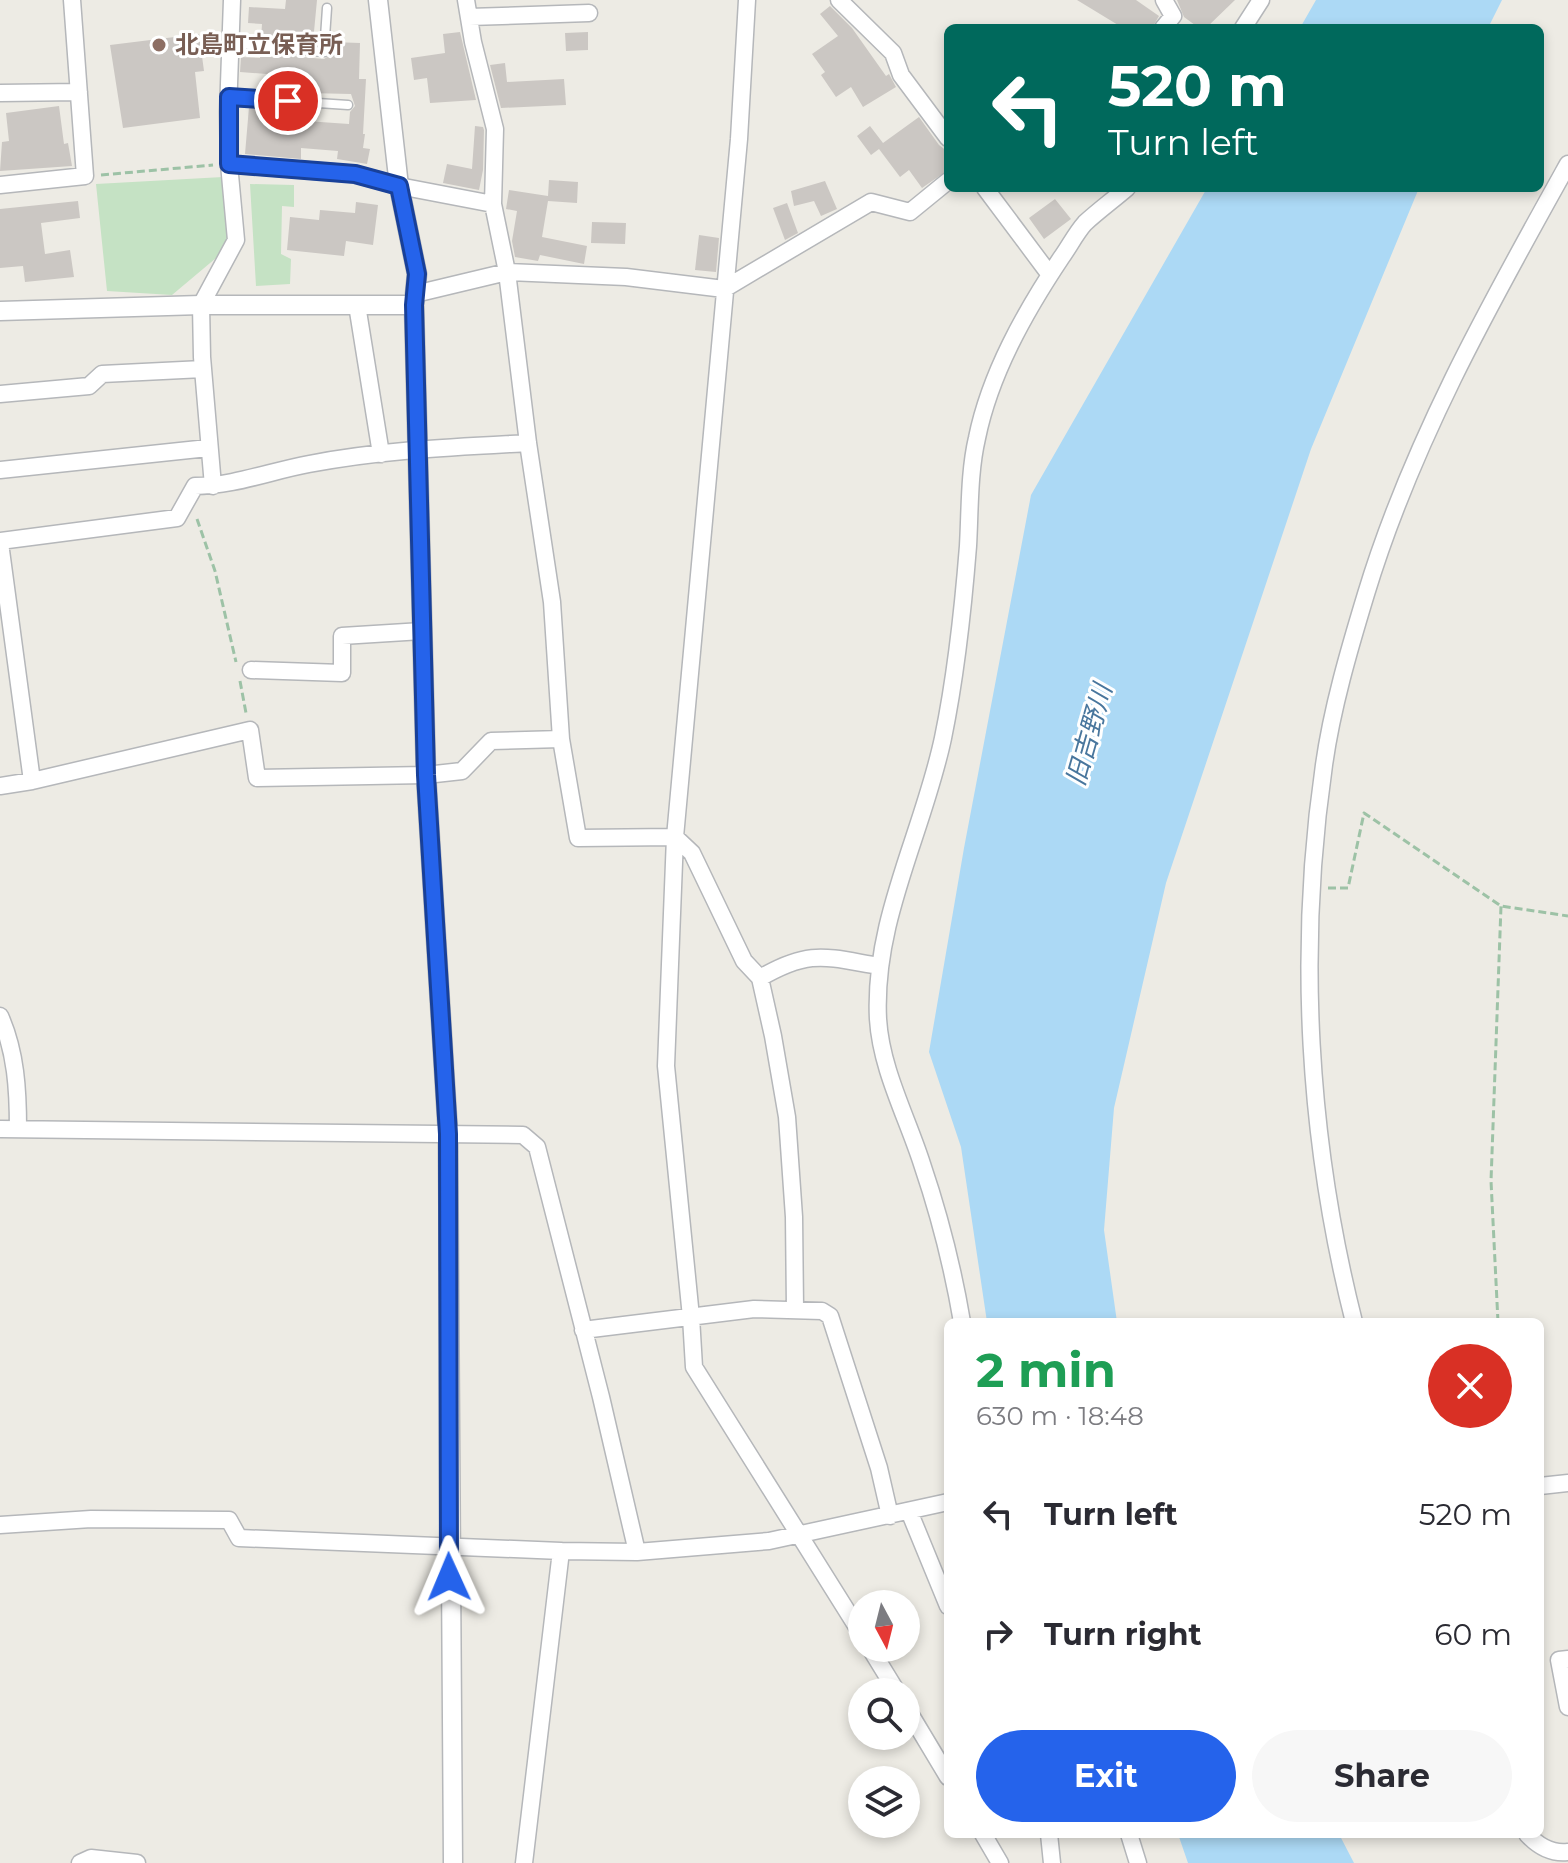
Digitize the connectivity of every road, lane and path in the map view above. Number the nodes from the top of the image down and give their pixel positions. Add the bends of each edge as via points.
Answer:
1 (72, 0) edge
2 (232, 0) edge
3 (378, 0) edge
4 (466, 0) edge
5 (747, 0) edge
6 (839, 0) edge
7 (1164, 0) edge
8 (1261, 0) edge
9 (327, 8) dead end
10 (589, 13) dead end
11 (469, 17) junction
12 (1166, 24) edge
13 (1246, 24) edge
14 (230, 43) junction
15 (79, 92) junction
16 (0, 93) edge
17 (229, 97) junction
18 (348, 105) dead end
19 (944, 133) edge
20 (229, 164) junction
21 (1568, 164) edge
22 (85, 176) junction
23 (944, 184) edge
24 (0, 185) edge
25 (399, 186) junction
26 (988, 192) edge
27 (1122, 192) edge
28 (493, 204) junction
29 (507, 272) junction
30 (1050, 275) junction
31 (724, 289) junction
32 (414, 299) junction
33 (201, 305) junction
34 (357, 305) junction
35 (0, 311) edge
36 (203, 369) junction
37 (0, 394) edge
38 (528, 443) junction
39 (208, 448) junction
40 (417, 449) junction
41 (381, 454) junction
42 (0, 470) edge
43 (213, 486) junction
44 (189, 497) junction
45 (0, 542) edge
46 (422, 631) junction
47 (251, 670) dead end
48 (250, 730) junction
49 (561, 739) junction
50 (426, 775) junction
51 (32, 781) junction
52 (0, 786) edge
53 (675, 837) junction
54 (1312, 888) junction
55 (1501, 906) junction
56 (1568, 916) edge
57 (879, 966) junction
58 (760, 978) junction
59 (0, 1016) edge
60 (0, 1129) edge
61 (18, 1129) junction
62 (448, 1134) junction
63 (795, 1309) junction
64 (691, 1317) junction
65 (961, 1318) edge
66 (1353, 1318) edge
67 (1498, 1318) edge
68 (583, 1330) junction
69 (1568, 1483) edge
70 (1544, 1486) edge
71 (944, 1503) edge
72 (909, 1511) junction
73 (890, 1516) junction
74 (0, 1525) edge
75 (801, 1534) junction
76 (449, 1546) junction
77 (561, 1551) junction
78 (637, 1552) junction
79 (944, 1596) edge
80 (848, 1612) edge
81 (1568, 1659) edge
82 (1568, 1707) edge
83 (920, 1730) edge
84 (944, 1770) edge
85 (985, 1838) edge
86 (1049, 1838) edge
87 (1130, 1838) edge
88 (1531, 1838) edge
89 (1568, 1852) edge
90 (128, 1862) edge
91 (80, 1863) edge
92 (453, 1863) edge
93 (524, 1863) edge
94 (1000, 1863) edge
95 (1052, 1863) edge
96 (1138, 1863) edge

1 - 15 street
2 - 14 street
3 - 25 street
4 - 11 street
5 - 31 street
6 - 19 street via 893,53 901,75
7 - 12 street via 1173,16
8 - 13 street
9 - 14 lane via 324,52
10 - 11 street
11 - 28 street via 495,129
14 - 17 street
15 - 16 street
15 - 22 street
17 - 18 lane
17 - 20 street
20 - 22 path
20 - 25 street via 355,174
20 - 33 street via 236,240
21 - 54 street via 1486,311 1390,525 1337,697 1324,765
22 - 24 street
23 - 31 street via 910,212 871,202
25 - 28 street
25 - 32 street via 417,274
26 - 30 street
27 - 30 street via 1084,225
28 - 29 street
29 - 31 street via 626,277
29 - 32 street
29 - 38 street
30 - 57 street via 1000,364 979,428 943,739 888,915
31 - 53 street
32 - 34 street
32 - 40 street
33 - 34 street
33 - 35 street
33 - 36 street
34 - 41 street
36 - 37 street via 102,374 89,386
36 - 39 street
38 - 40 street
38 - 49 street via 552,602
39 - 42 street
39 - 43 street
40 - 41 street
40 - 46 street
41 - 43 street
43 - 44 street via 195,486
44 - 45 street via 177,518
44 - 48 path via 215,571
45 - 51 street
46 - 47 street via 342,636 342,673
46 - 50 street
48 - 50 street via 257,778
48 - 51 street
49 - 50 street via 491,741 462,771
49 - 53 street via 578,838
50 - 62 street
51 - 52 street
53 - 58 street via 692,853 744,961
53 - 64 street via 666,1066
54 - 55 path via 1348,888 1364,813
54 - 66 street via 1310,1012 1317,1124 1336,1251
55 - 56 path
55 - 67 path via 1491,1181
57 - 58 street via 820,956 786,963
57 - 65 street via 885,1056 922,1164
58 - 63 street via 787,1117
59 - 61 street via 9,1035
60 - 61 street
61 - 62 street
62 - 68 street via 523,1135 537,1147
62 - 76 street
63 - 64 street
63 - 73 street via 830,1316
64 - 68 street
64 - 75 street via 694,1367
68 - 78 street
69 - 70 street
71 - 72 street
72 - 73 street
72 - 79 street
73 - 75 street
74 - 76 street via 91,1519 229,1520 239,1538
75 - 78 street
75 - 80 street
76 - 77 street
76 - 92 street
77 - 78 street
77 - 93 street
81 - 82 street via 1559,1660
83 - 84 street
85 - 94 street
86 - 95 street
87 - 96 street
88 - 89 street via 1558,1853
90 - 91 street via 91,1858

